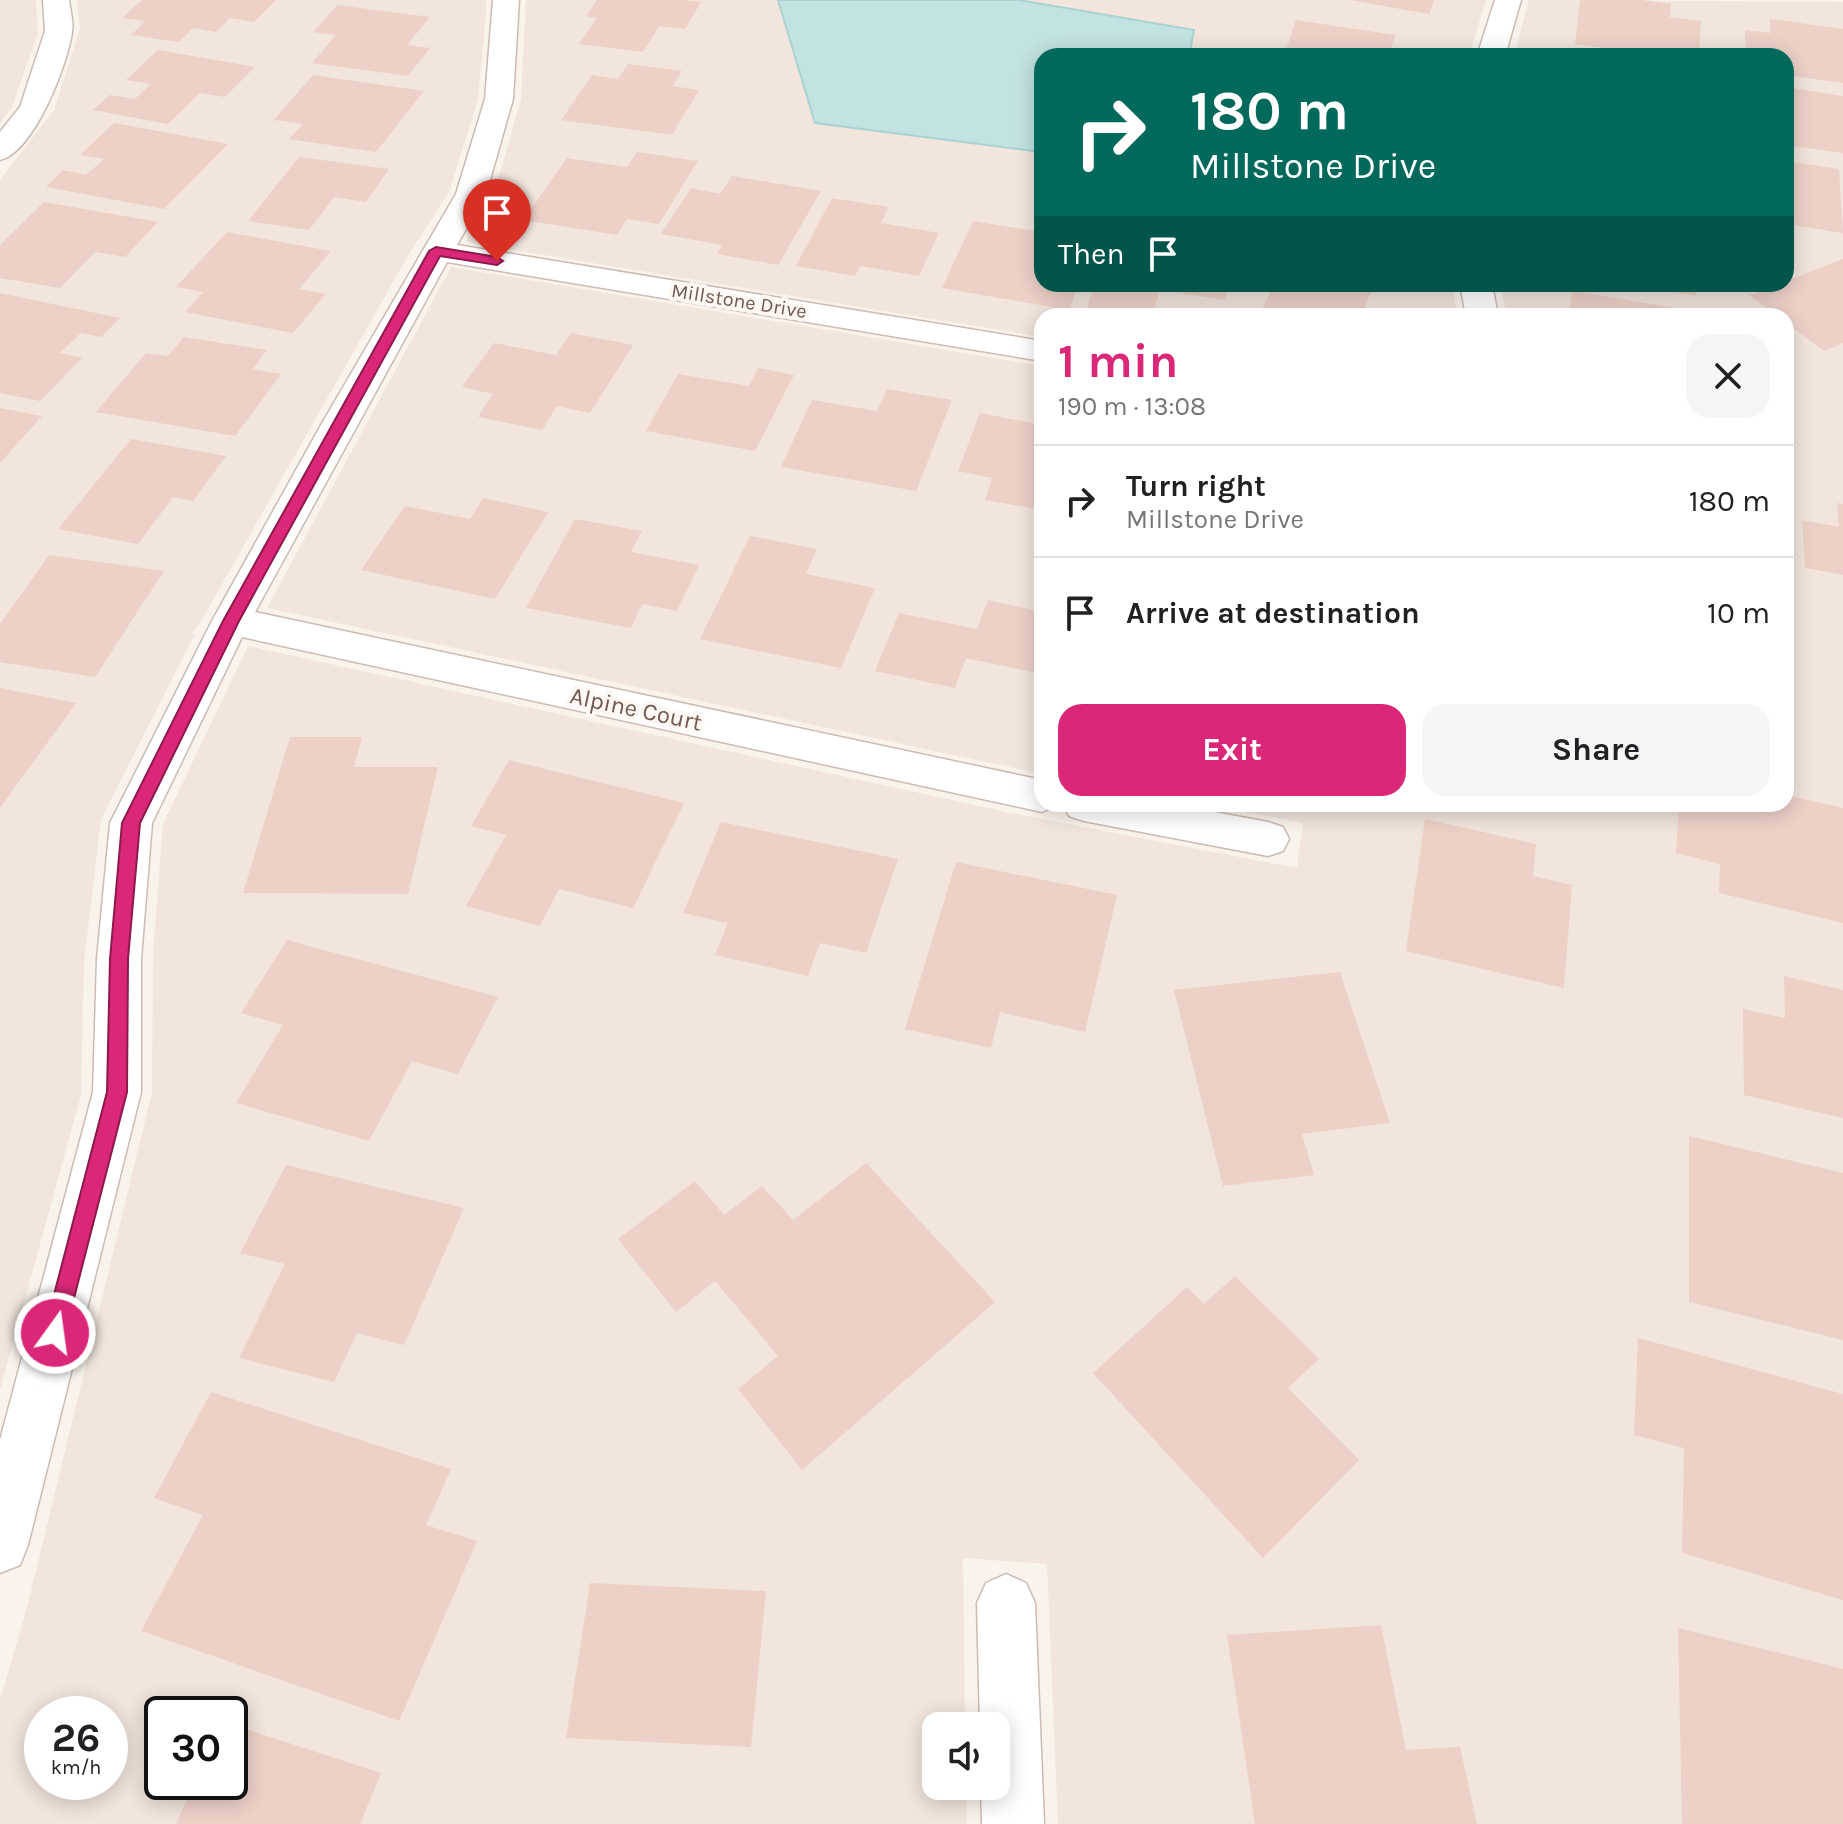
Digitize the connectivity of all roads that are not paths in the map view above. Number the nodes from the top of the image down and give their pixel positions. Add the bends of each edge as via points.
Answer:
1 (56, 0) edge
2 (506, 0) edge
3 (1508, 0) edge
4 (1493, 48) edge
5 (0, 151) edge
6 (436, 251) junction
7 (1034, 350) edge
8 (231, 621) junction
9 (1034, 794) edge
10 (1126, 812) edge
11 (1268, 839) dead end
12 (0, 1545) edge
13 (1006, 1603) dead end
14 (1013, 1824) edge

1 - 5 street via 59,31 34,108
2 - 6 street via 499,99 471,194
3 - 4 street
6 - 7 street, Millstone Drive
6 - 8 street
8 - 9 street, Alpine Court
8 - 12 street via 131,823 119,959 117,1092
10 - 11 street
13 - 14 street

